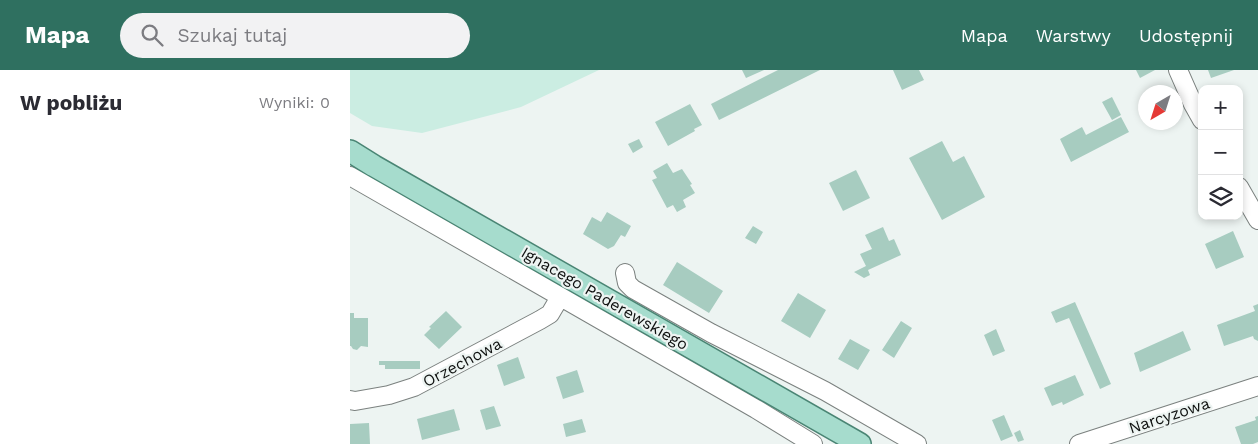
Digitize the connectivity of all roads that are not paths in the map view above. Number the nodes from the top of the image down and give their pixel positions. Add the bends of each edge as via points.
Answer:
1 (1178, 70) edge
2 (1198, 113) edge
3 (350, 151) edge
4 (350, 176) edge
5 (1243, 194) edge
6 (1258, 220) edge
7 (625, 273) dead end
8 (560, 297) junction
9 (1258, 386) edge
10 (350, 400) edge
11 (813, 444) edge
12 (860, 444) edge
13 (917, 444) edge
14 (1079, 444) edge

1 - 2 street
3 - 12 main road, Ignacego Paderewskiego
4 - 8 street
5 - 6 street
7 - 13 street via 632,289
8 - 10 street, Orzechowa via 550,314 414,387 389,395
8 - 11 street
9 - 14 street, Narcyzowa

